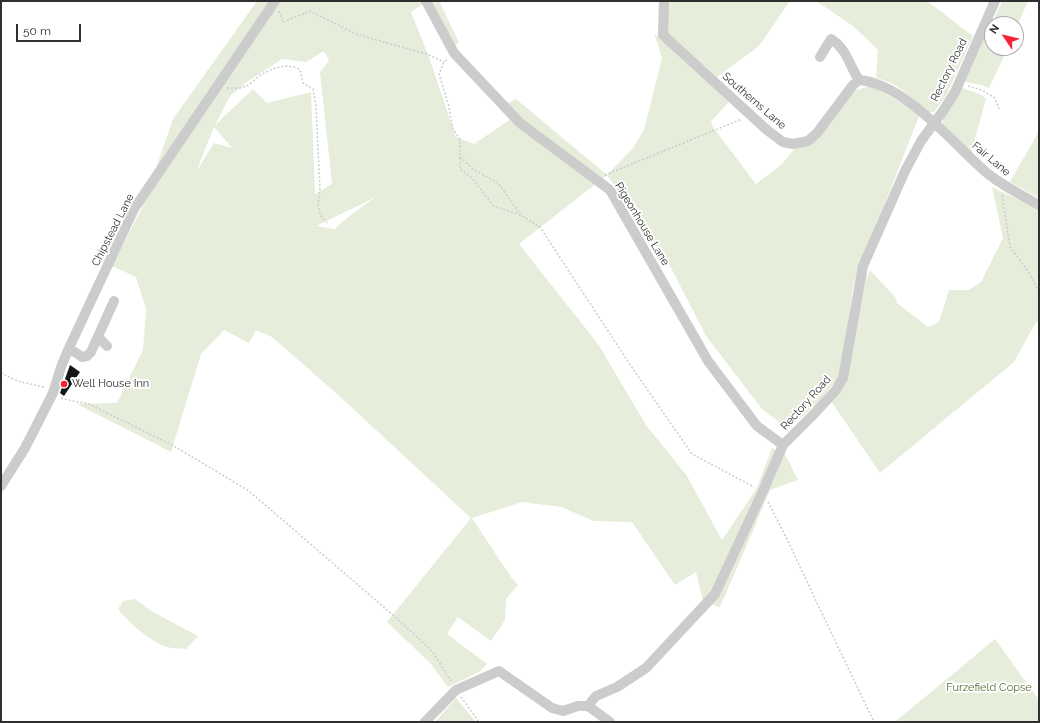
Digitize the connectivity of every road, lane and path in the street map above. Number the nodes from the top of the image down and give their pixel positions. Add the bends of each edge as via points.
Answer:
1 (426, 1) edge
2 (664, 1) edge
3 (995, 1) edge
4 (277, 4) edge
5 (454, 53) junction
6 (820, 57) dead end
7 (444, 62) junction
8 (859, 80) junction
9 (958, 83) junction
10 (217, 87) junction
11 (999, 109) dead end
12 (752, 115) junction
13 (934, 123) junction
14 (460, 157) junction
15 (596, 178) junction
16 (1000, 184) junction
17 (1039, 205) edge
18 (521, 215) junction
19 (327, 223) dead end
20 (1039, 292) edge
21 (114, 302) dead end
22 (98, 337) junction
23 (107, 346) dead end
24 (69, 348) junction
25 (1, 372) edge
26 (53, 393) junction
27 (783, 445) junction
28 (1, 486) edge
29 (763, 491) junction
30 (456, 690) junction
31 (588, 706) junction
32 (425, 722) edge
33 (479, 722) edge
34 (610, 722) edge
35 (874, 722) edge

1 - 5 street, Pigeonhouse Lane
2 - 12 street, Southerns Lane via 663,35
3 - 9 street, Rectory Road
4 - 7 path via 283,22 310,11 356,34 429,55
4 - 10 street, Chipstead Lane
5 - 7 path
5 - 15 street, Pigeonhouse Lane via 520,123
6 - 8 street via 831,39 838,43
7 - 14 path via 439,74 453,129 460,140
8 - 12 street, Southerns Lane via 808,141 793,144 783,142
8 - 13 street via 869,80 898,94
9 - 11 path via 982,90 995,98
9 - 13 street, Rectory Road
10 - 19 path via 245,87 262,74 283,66 295,66 300,70 303,83 313,89 320,190 318,206 321,216
10 - 24 street, Chipstead Lane via 134,209
12 - 15 path
13 - 16 street, Fair Lane
13 - 27 street, Rectory Road via 905,171 863,266 843,378 836,390
14 - 18 path via 473,169 498,183
14 - 18 path via 460,170 471,177 494,206
15 - 27 street, Pigeonhouse Lane via 610,190 708,361 757,426
16 - 17 street, Fair Lane
16 - 20 path via 1010,247 1030,274
18 - 29 path via 540,227 692,454
21 - 22 street
22 - 23 street
22 - 24 street via 87,356 82,357
24 - 26 street, Chipstead Lane
25 - 26 path via 18,382 45,388
26 - 28 street, Chipstead Lane via 25,448
26 - 30 path via 64,400 89,404 174,446 249,491 433,652
27 - 29 street, Rectory Road
29 - 31 street, Rectory Road via 715,594 646,668 617,687 596,696
29 - 35 path
30 - 31 street via 499,671 552,708 563,711
30 - 32 street
30 - 33 path
31 - 34 street

